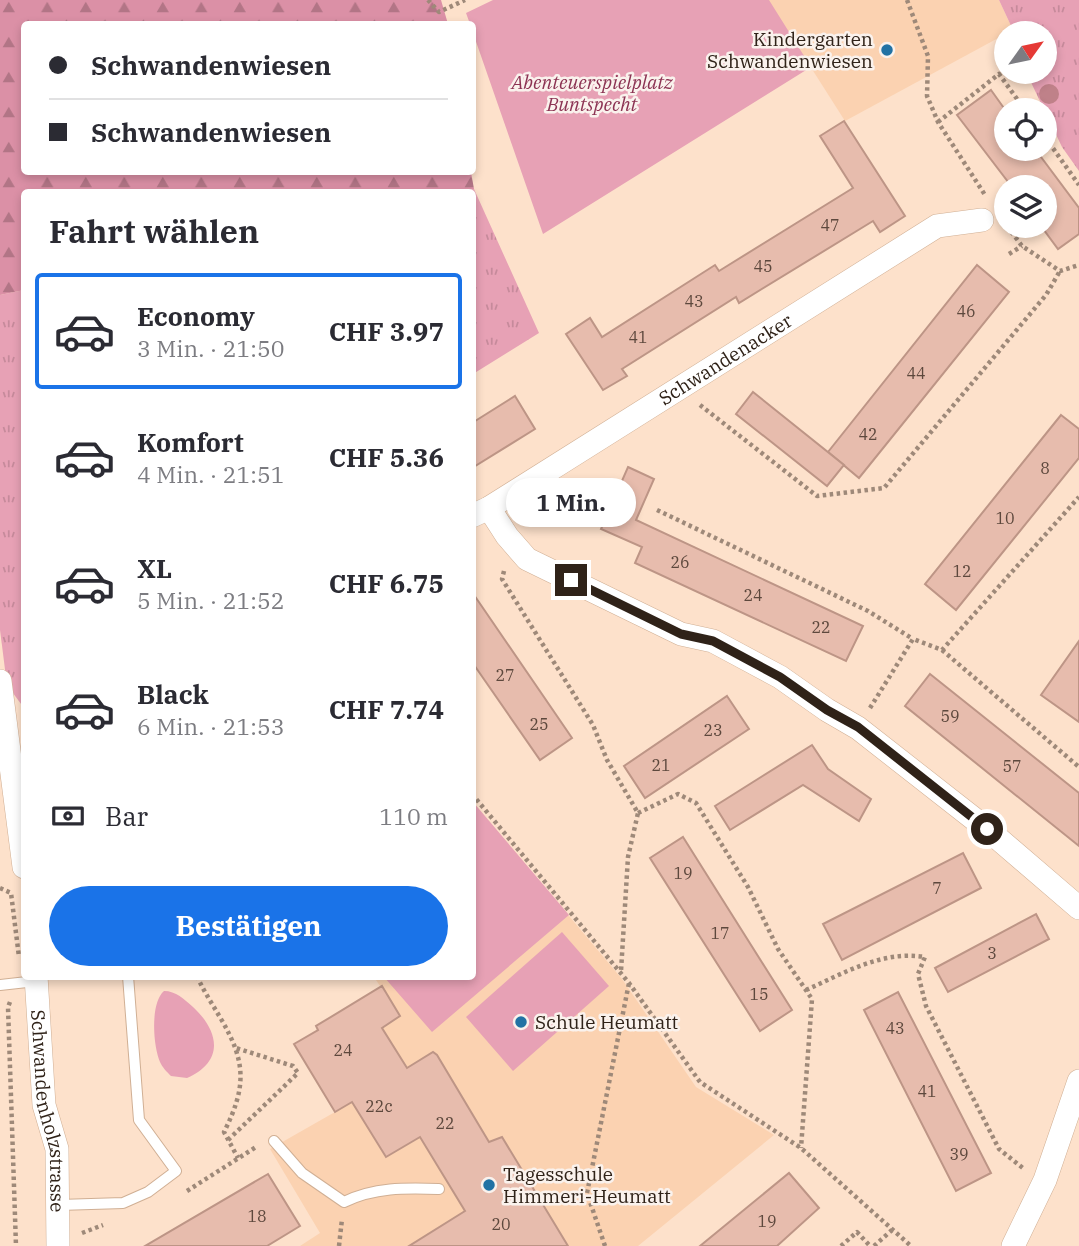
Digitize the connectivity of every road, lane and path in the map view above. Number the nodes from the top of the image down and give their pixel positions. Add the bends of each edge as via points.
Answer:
1 (428, 0) edge
2 (465, 0) edge
3 (907, 0) edge
4 (1017, 98) edge
5 (938, 122) junction
6 (1057, 154) edge
7 (1079, 186) edge
8 (987, 211) joint
9 (1016, 238) edge
10 (1022, 246) junction
11 (1009, 254) dead end
12 (1079, 265) edge
13 (1060, 271) junction
14 (689, 397) dead end
15 (1079, 497) edge
16 (657, 510) dead end
17 (481, 512) edge
18 (507, 564) dead end
19 (913, 639) junction
20 (942, 650) junction
21 (0, 681) edge
22 (867, 712) dead end
23 (1079, 767) edge
24 (476, 799) edge
25 (21, 810) edge
26 (638, 813) junction
27 (0, 881) edge
28 (1, 888) edge
29 (1079, 908) edge
30 (21, 970) edge
31 (621, 972) junction
32 (128, 980) edge
33 (199, 980) edge
34 (29, 981) edge
35 (629, 983) junction
36 (0, 985) edge
37 (806, 990) junction
38 (236, 1048) junction
39 (1078, 1087) edge
40 (228, 1140) junction
41 (274, 1141) dead end
42 (801, 1148) junction
43 (238, 1158) dead end
44 (1025, 1171) dead end
45 (439, 1189) dead end
46 (59, 1205) junction
47 (892, 1230) junction
48 (16, 1246) edge
49 (58, 1246) edge
50 (605, 1246) edge
51 (841, 1246) edge
52 (872, 1246) edge
53 (911, 1246) edge
54 (1013, 1246) edge

1 - 2 path via 439,12
3 - 5 path via 928,56 927,96
4 - 5 path via 999,74
5 - 8 path
6 - 7 path
8 - 17 street, Schwandenacker via 937,226
9 - 10 path
10 - 11 path
10 - 13 path
12 - 13 path
13 - 14 path via 1046,295 884,488 817,496
15 - 20 path
16 - 19 path via 867,611
17 - 29 street via 527,559 681,634 713,641 858,727
18 - 26 path via 502,579 593,725 607,761
19 - 20 path
19 - 22 path
20 - 23 path
21 - 25 street
24 - 31 path
26 - 31 path via 628,857
26 - 37 path via 678,794 696,803
27 - 28 path
28 - 30 path via 11,893
31 - 35 path
32 - 46 lane via 139,1120 176,1171 148,1192 123,1203
33 - 38 path
34 - 36 lane
34 - 46 street, Schwandenholzstrasse via 44,1105 57,1149
34 - 48 path via 8,1007
35 - 42 path via 700,1082
35 - 50 path via 587,1193
37 - 42 path via 812,999
37 - 44 path via 884,957 925,957 918,974 926,1006 999,1149
38 - 40 path via 242,1076 236,1108 224,1132
38 - 40 path via 293,1066 298,1073
39 - 54 street via 1045,1180
40 - 43 path
41 - 45 lane via 302,1173 344,1202 391,1188
42 - 47 path
46 - 49 street, Schwandenholzstrasse
47 - 52 path
47 - 53 path
51 - 52 path via 857,1232

